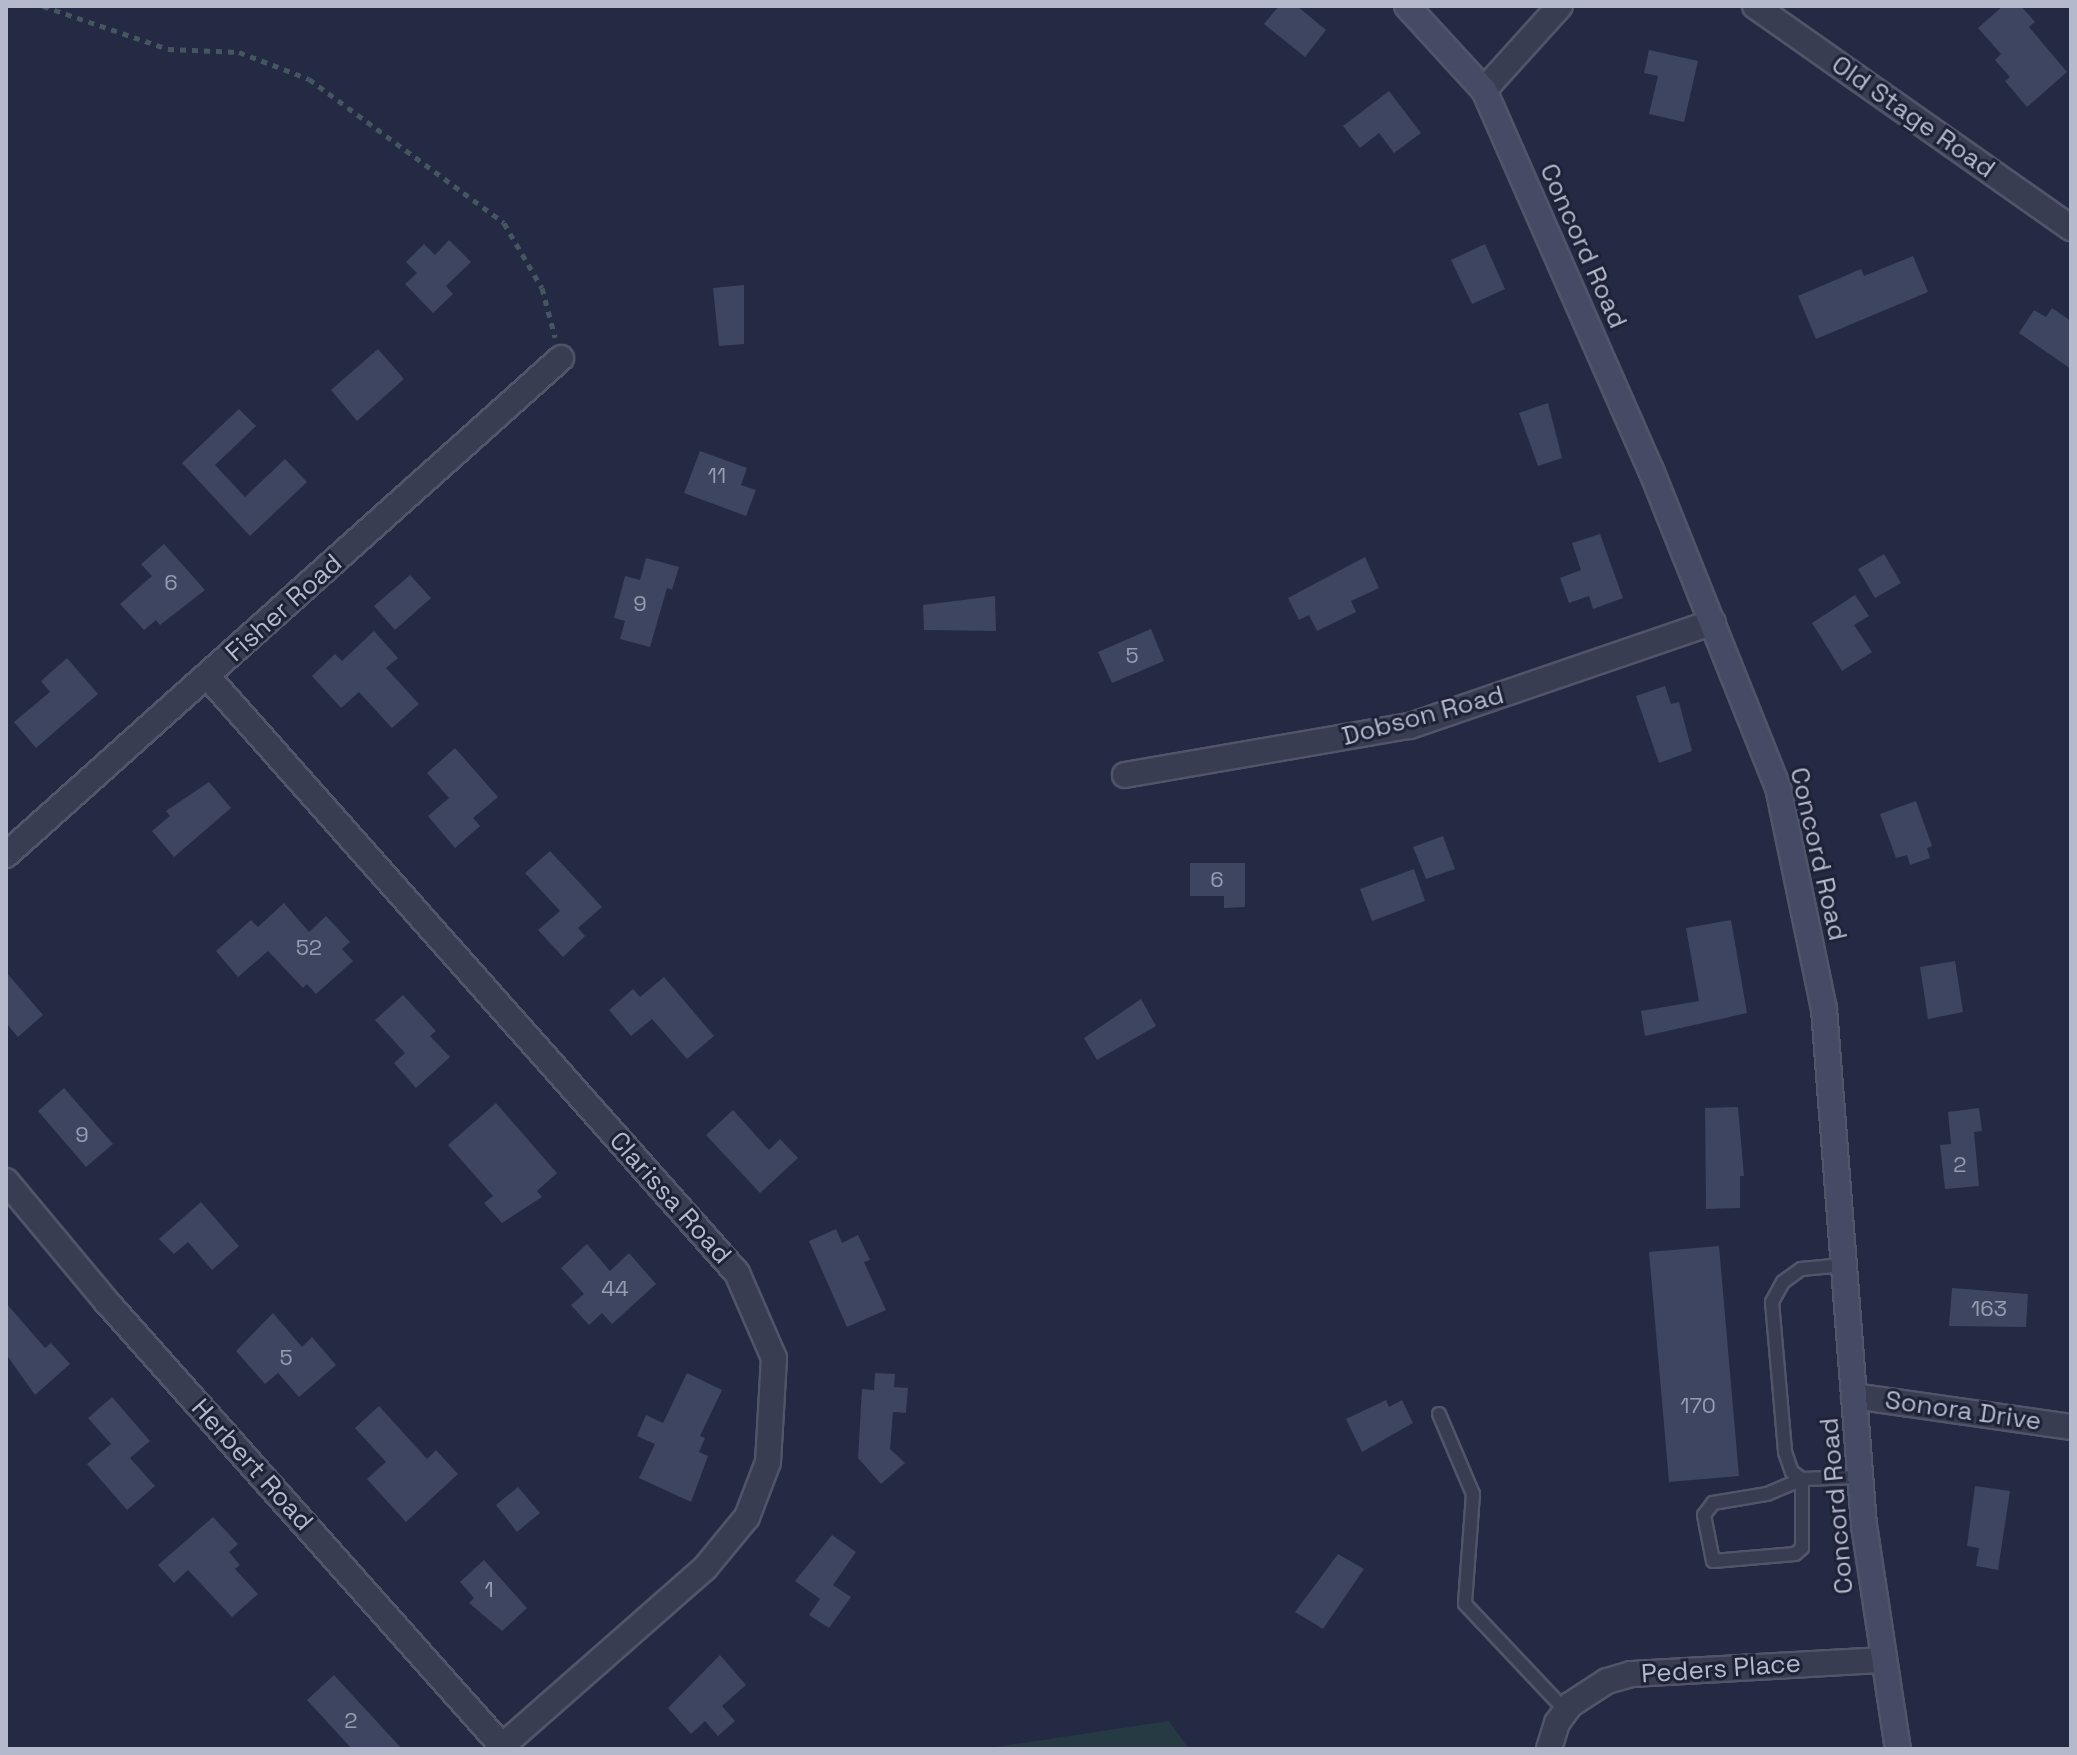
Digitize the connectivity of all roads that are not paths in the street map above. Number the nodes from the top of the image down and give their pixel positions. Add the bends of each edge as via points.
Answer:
1 (1407, 6) edge
2 (1435, 6) edge
3 (1560, 6) edge
4 (1755, 6) edge
5 (1437, 38) junction
6 (1484, 90) junction
7 (2071, 228) edge
8 (561, 358) road end
9 (1713, 622) junction
10 (208, 677) junction
11 (1125, 775) dead end
12 (6, 855) edge
13 (6, 1181) edge
14 (1844, 1265) junction
15 (1854, 1396) junction
16 (1439, 1414) dead end
17 (2071, 1427) edge
18 (1861, 1477) junction
19 (1802, 1479) junction
20 (1881, 1660) junction
21 (1566, 1711) junction
22 (500, 1748) edge
23 (1549, 1749) edge
24 (1898, 1749) edge

1 - 5 main road, Concord Road
2 - 5 main road
3 - 6 street
4 - 7 street, Old Stage Road
5 - 6 main road, Concord Road
6 - 9 main road, Concord Road
8 - 10 street, Fisher Road
9 - 11 street, Dobson Road via 1410,726
9 - 14 main road, Concord Road via 1778,787 1799,878 1824,1009
10 - 12 street, Fisher Road
10 - 22 street, Clarissa Road via 737,1273 774,1358 768,1462 747,1517 705,1568
13 - 22 street, Herbert Road
14 - 15 main road, Concord Road
14 - 19 lane via 1801,1269 1783,1282 1772,1302 1785,1452 1792,1472
15 - 17 street, Sonora Drive
15 - 18 main road, Concord Road
16 - 21 lane via 1473,1494 1465,1604
18 - 19 lane
18 - 20 main road, Concord Road
19 - 19 lane via 1767,1494 1713,1503 1704,1515 1713,1561 1795,1554 1802,1548
20 - 21 street, Peders Place via 1656,1669 1607,1681
20 - 24 main road, Concord Road
21 - 23 street, Peders Place

